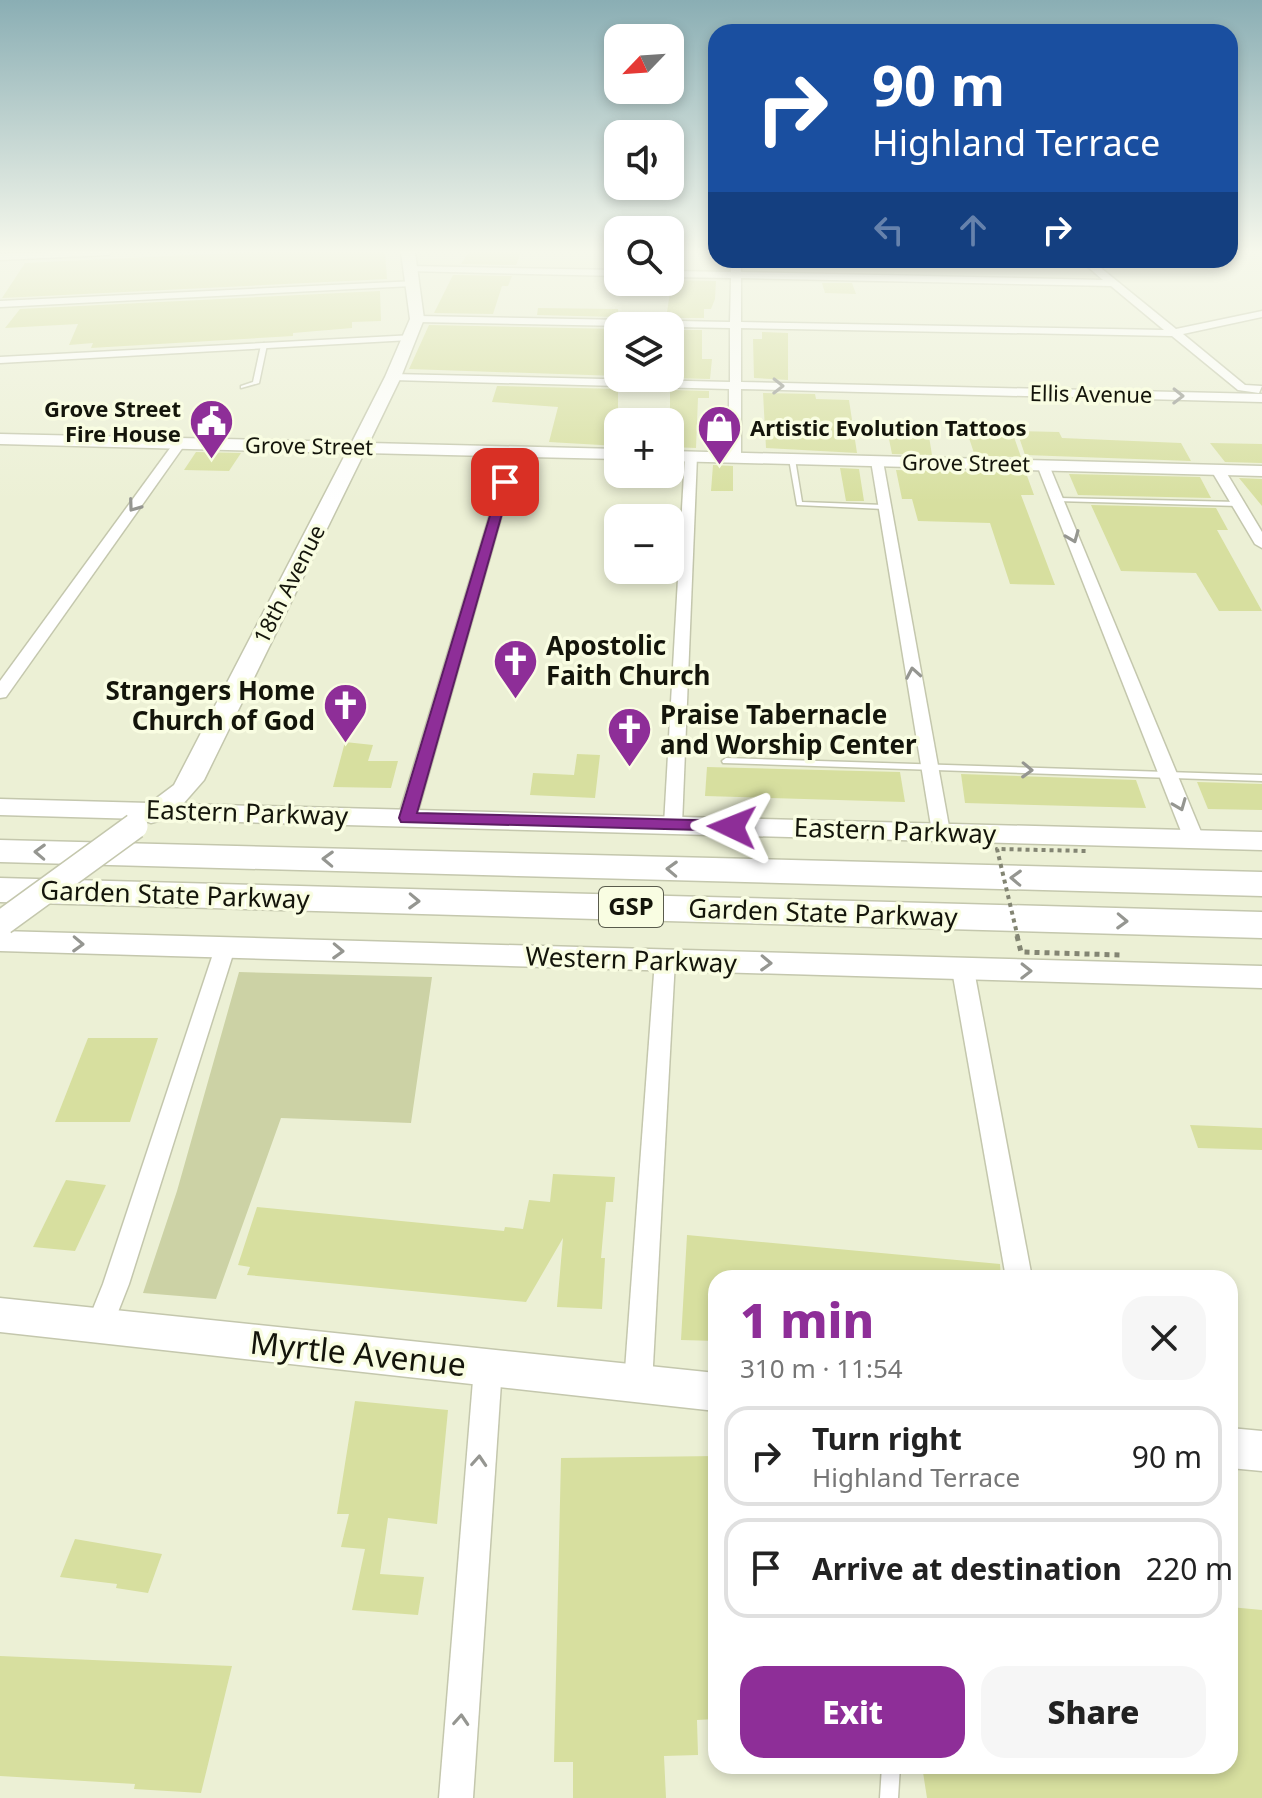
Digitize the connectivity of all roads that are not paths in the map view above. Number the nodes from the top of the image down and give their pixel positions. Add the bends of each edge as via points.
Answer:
1 (736, 336) edge
2 (1177, 336) edge
3 (410, 337) joint
4 (264, 345) junction
5 (0, 360) edge
6 (393, 377) junction
7 (735, 385) junction
8 (243, 387) dead end
9 (1262, 389) edge
10 (1262, 398) edge
11 (2, 441) edge
12 (180, 443) junction
13 (357, 448) junction
14 (514, 451) junction
15 (604, 454) edge
16 (684, 456) edge
17 (691, 456) junction
18 (735, 457) junction
19 (792, 459) junction
20 (877, 461) junction
21 (1043, 465) junction
22 (1218, 470) junction
23 (1262, 471) edge
24 (1058, 500) junction
25 (1239, 504) junction
26 (884, 507) junction
27 (1262, 544) edge
28 (0, 693) edge
29 (726, 761) dead end
30 (930, 767) junction
31 (1168, 775) junction
32 (1262, 778) edge
33 (0, 807) edge
34 (146, 818) junction
35 (407, 818) junction
36 (673, 825) junction
37 (941, 832) junction
38 (1194, 839) junction
39 (1262, 841) edge
40 (0, 851) edge
41 (1262, 884) edge
42 (1, 920) edge
43 (1262, 925) edge
44 (225, 948) junction
45 (665, 960) junction
46 (963, 970) junction
47 (1262, 977) edge
48 (1018, 1270) edge
49 (0, 1315) edge
50 (99, 1326) junction
51 (488, 1368) junction
52 (638, 1384) junction
53 (708, 1391) edge
54 (1238, 1449) edge
55 (1262, 1451) edge
56 (890, 1774) edge
57 (456, 1798) edge
58 (889, 1798) edge

1 - 7 street
2 - 9 street via 1242,388
3 - 4 street
3 - 6 main road, 18th Avenue
4 - 5 street
4 - 8 lane via 256,383
6 - 7 street, Ellis Avenue
6 - 13 main road, 18th Avenue
7 -> 10 street, Ellis Avenue
7 - 18 street
11 - 12 main road, Grove Street
12 - 13 main road, Grove Street
12 -> 28 street
13 - 14 main road, Grove Street
13 - 34 main road, 18th Avenue via 191,780
14 - 15 main road, Grove Street
14 - 35 street
16 - 17 main road, Grove Street
17 - 18 main road, Grove Street
17 - 36 street
18 - 19 main road, Grove Street
19 - 20 main road, Grove Street
19 - 26 lane via 799,504
20 - 21 main road, Grove Street
20 - 26 street
21 - 22 main road, Grove Street
21 - 24 street
22 - 23 main road, Grove Street
22 - 25 street
24 - 25 lane
24 -> 31 street
25 - 27 street
30 -> 26 street
29 - 30 lane
30 -> 31 lane
30 - 37 street
31 - 32 lane
31 -> 38 street
33 - 34 main road, Eastern Parkway
34 - 35 main road, Eastern Parkway
34 - 42 main road, 18th Avenue, bridge
35 - 36 main road, Eastern Parkway
36 - 37 main road, Eastern Parkway
37 - 38 main road, Eastern Parkway
38 - 39 main road, Eastern Parkway
41 -> 40 highway, Garden State Parkway / GSP
42 -> 43 highway, Garden State Parkway / GSP
42 -> 44 main road, Western Parkway
44 -> 45 main road, Western Parkway
44 - 50 street
45 -> 46 main road, Western Parkway
45 - 52 street
46 -> 47 main road, Western Parkway
46 - 48 street
49 - 50 main road, Myrtle Avenue
50 - 51 main road, Myrtle Avenue
51 - 52 main road, Myrtle Avenue
57 -> 51 street
52 - 53 main road, Myrtle Avenue
54 - 55 main road
56 - 58 lane

